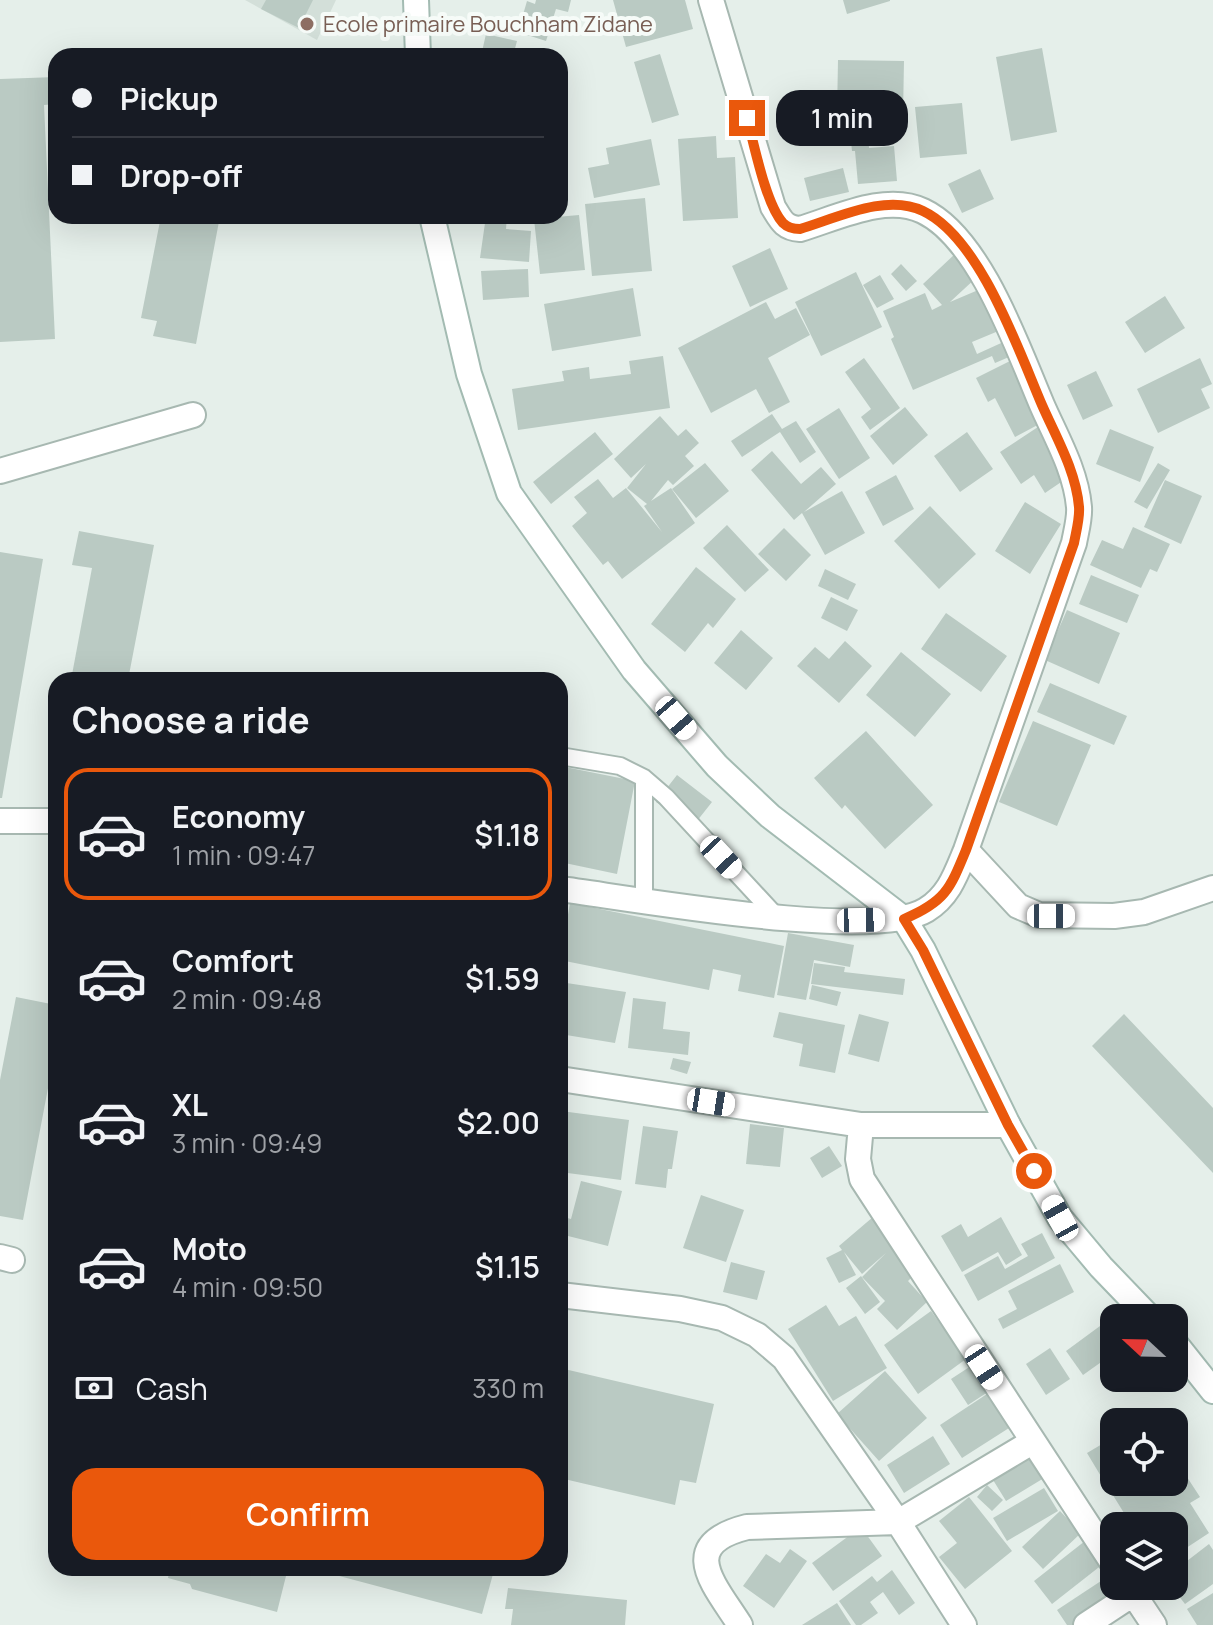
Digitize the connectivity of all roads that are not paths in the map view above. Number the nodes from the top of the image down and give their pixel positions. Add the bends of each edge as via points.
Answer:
1 (416, 0) edge
2 (711, 0) edge
3 (418, 48) edge
4 (434, 224) edge
5 (193, 415) dead end
6 (0, 471) edge
7 (568, 757) edge
8 (644, 778) junction
9 (0, 821) edge
10 (48, 821) edge
11 (966, 850) junction
12 (1213, 888) edge
13 (568, 890) edge
14 (644, 900) junction
15 (777, 917) junction
16 (904, 919) junction
17 (568, 1080) edge
18 (861, 1125) junction
19 (1008, 1125) junction
20 (568, 1296) edge
21 (1137, 1304) edge
22 (1188, 1360) edge
23 (1213, 1391) edge
24 (1032, 1442) junction
25 (898, 1522) junction
26 (1100, 1544) edge
27 (1117, 1600) edge
28 (1137, 1600) edge
29 (740, 1625) edge
30 (964, 1625) edge
31 (1086, 1625) edge
32 (1154, 1625) edge

1 - 3 street
2 - 11 street via 781,221 800,229 901,205 942,223 995,295 1072,473 1079,509 1074,543
4 - 16 street via 469,374 509,493 524,516 634,670 717,766 770,816
5 - 6 street
7 - 8 lane via 620,766
8 - 14 lane
8 - 15 lane
9 - 10 street
11 - 12 street via 1018,906 1039,915 1144,912
11 - 16 street via 950,889 927,910
13 - 14 street
14 - 15 street
15 - 16 street
16 - 19 street
17 - 18 street
18 - 19 street
18 - 24 street via 862,1179
19 - 21 street via 1060,1218
20 - 25 street via 680,1309 722,1318 757,1335 784,1358
22 - 23 street
24 - 25 street
24 - 26 street
25 - 29 street via 747,1527 712,1542 705,1554 709,1574
25 - 30 street
27 - 31 street
28 - 32 street

